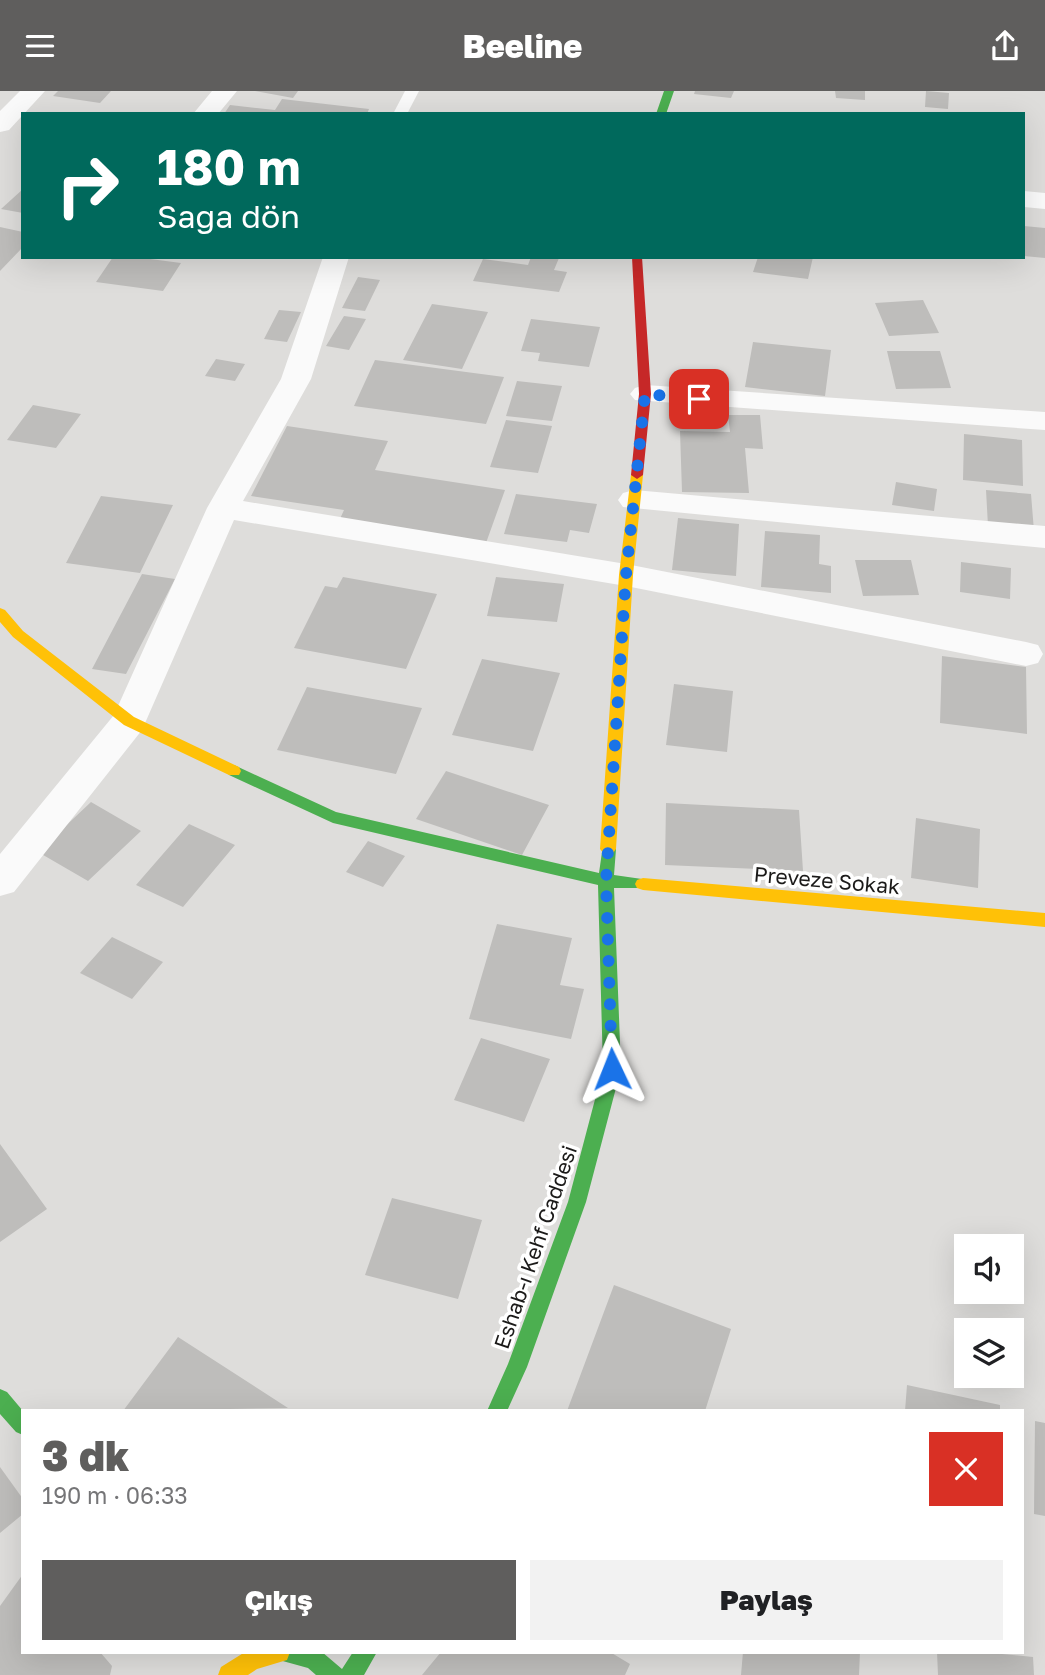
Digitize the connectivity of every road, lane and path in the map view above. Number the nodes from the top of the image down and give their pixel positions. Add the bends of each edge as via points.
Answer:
1 (33, 91) edge
2 (225, 91) edge
3 (412, 91) edge
4 (669, 91) edge
5 (207, 112) edge
6 (401, 112) edge
7 (662, 112) edge
8 (0, 125) edge
9 (21, 133) edge
10 (0, 135) edge
11 (1025, 199) edge
12 (1045, 201) edge
13 (335, 259) edge
14 (637, 259) edge
15 (645, 394) junction
16 (1045, 421) edge
17 (634, 500) junction
18 (223, 508) junction
19 (1045, 537) edge
20 (626, 575) junction
21 (0, 613) edge
22 (1026, 654) dead end
23 (129, 721) junction
24 (0, 881) edge
25 (606, 881) junction
26 (1045, 920) edge
27 (0, 1399) edge
28 (498, 1409) edge
29 (21, 1423) edge
30 (269, 1654) edge
31 (297, 1654) edge
32 (365, 1654) edge
33 (232, 1668) edge
34 (334, 1675) edge
35 (351, 1675) edge

1 - 8 street
2 - 5 street
3 - 6 lane
4 - 7 street
9 - 10 street
11 - 12 street
13 - 18 street via 296,379
14 - 15 street, Eshab-ı Kehf Caddesi
15 - 16 street
15 - 17 street, Eshab-ı Kehf Caddesi
17 - 19 street
17 - 20 street, Eshab-ı Kehf Caddesi
18 - 20 street
18 - 23 street
20 - 22 street
20 - 25 street, Eshab-ı Kehf Caddesi
21 - 23 street, Preveze Sokak via 18,634
23 - 24 street
23 - 25 street, Preveze Sokak via 333,817
25 - 26 street, Preveze Sokak
25 - 28 street, Eshab-ı Kehf Caddesi via 612,1069 577,1202
27 - 29 street
30 - 33 street
31 - 34 street
32 - 35 street

